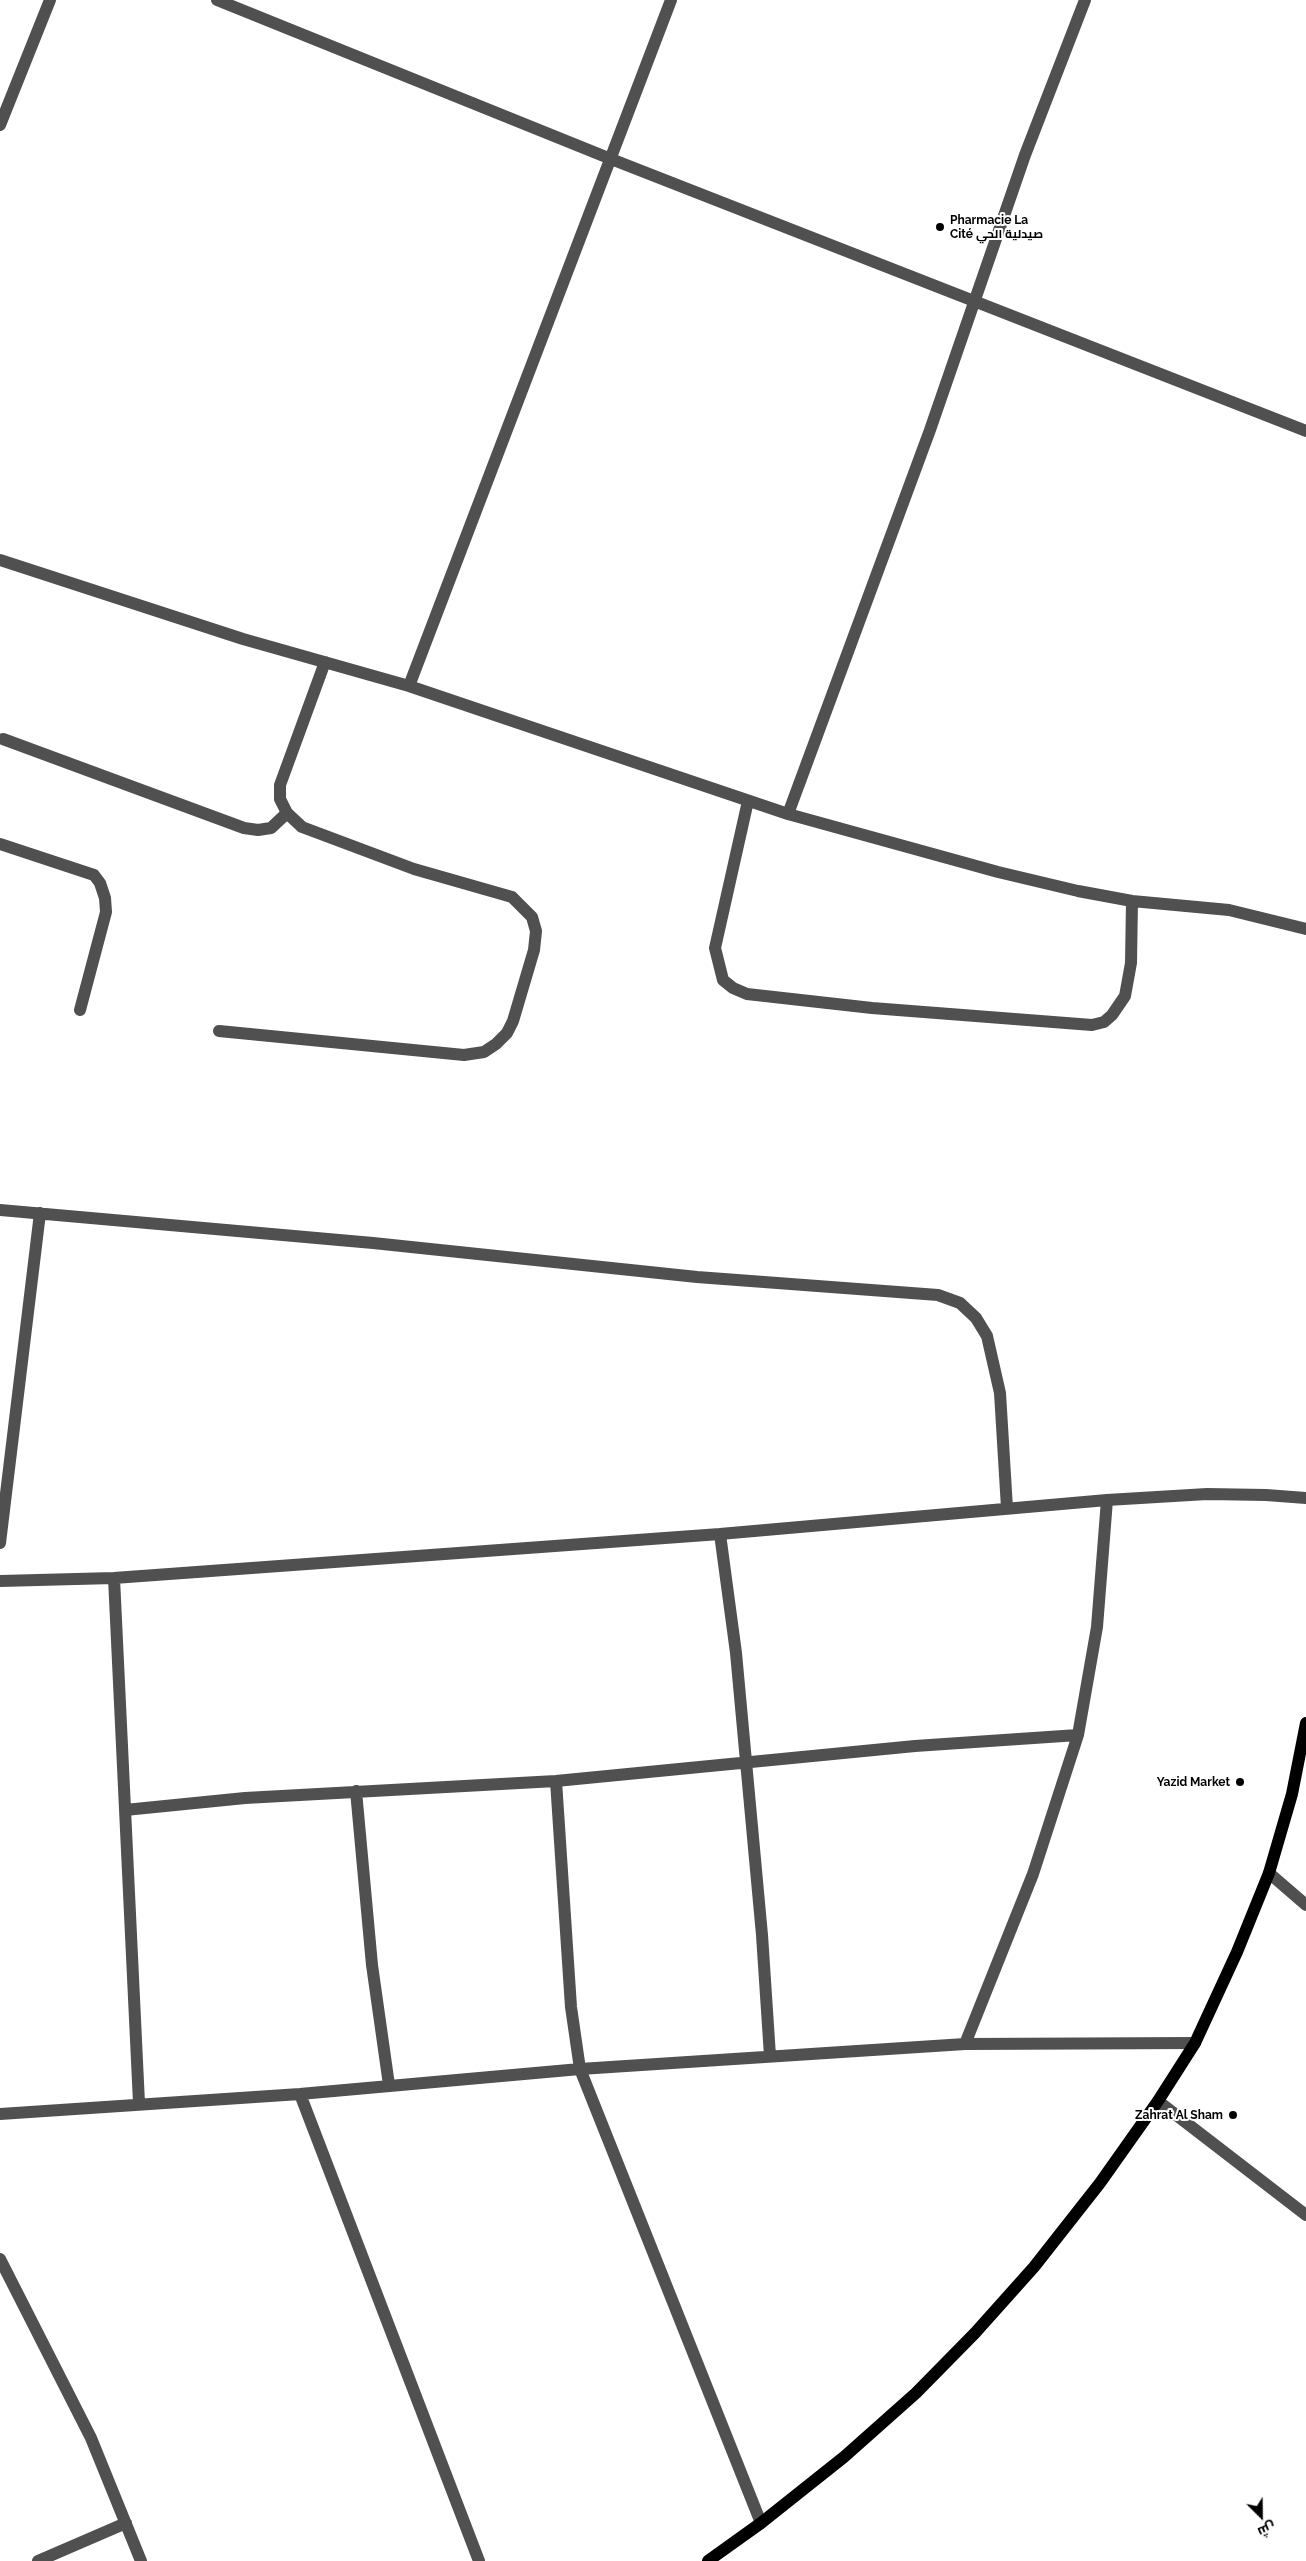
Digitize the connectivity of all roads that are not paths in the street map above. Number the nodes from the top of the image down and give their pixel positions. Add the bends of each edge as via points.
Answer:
1 (50, 0) edge
2 (217, 0) edge
3 (671, 0) edge
4 (1085, 0) edge
5 (0, 124) edge
6 (611, 159) junction
7 (975, 301) junction
8 (1306, 431) edge
9 (0, 560) edge
10 (325, 662) junction
11 (409, 686) junction
12 (3, 739) dead end
13 (748, 801) junction
14 (287, 813) junction
15 (788, 814) junction
16 (0, 844) edge
17 (1132, 901) junction
18 (1306, 929) edge
19 (80, 1010) dead end
20 (219, 1031) dead end
21 (0, 1210) edge
22 (40, 1213) junction
23 (1306, 1498) edge
24 (1107, 1500) junction
25 (1006, 1508) junction
26 (720, 1534) junction
27 (0, 1543) edge
28 (114, 1578) junction
29 (0, 1581) edge
30 (1306, 1723) edge
31 (1078, 1735) junction
32 (746, 1764) junction
33 (556, 1781) junction
34 (356, 1791) junction
35 (125, 1810) junction
36 (1269, 1872) junction
37 (1306, 1905) edge
38 (1195, 2043) junction
39 (965, 2044) junction
40 (770, 2056) junction
41 (580, 2069) junction
42 (389, 2085) junction
43 (300, 2094) junction
44 (1158, 2101) junction
45 (139, 2103) junction
46 (0, 2114) edge
47 (1306, 2215) edge
48 (0, 2259) edge
49 (126, 2523) junction
50 (761, 2523) junction
51 (38, 2561) edge
52 (141, 2561) edge
53 (480, 2561) edge
54 (708, 2561) edge

1 - 5 street
2 - 6 street
3 - 6 street
4 - 7 street via 1025,155
6 - 7 street
6 - 11 street
7 - 8 street
7 - 15 street
9 - 10 street via 243,639
10 - 11 street
10 - 14 street via 280,785 280,800
11 - 13 street
12 - 14 street via 244,828 271,828
13 - 15 street
13 - 17 street via 715,948 723,980 747,994 872,1008 1092,1025 1104,1022 1125,996 1131,963
14 - 20 street via 302,827 414,869 512,897 523,906 532,917 536,931 534,950 513,1021 496,1044 484,1052 464,1055
15 - 17 street via 998,872
16 - 19 street via 94,875 100,883 106,898 106,912
17 - 18 street via 1229,910
21 - 22 street
22 - 25 street via 696,1277 938,1295 960,1303 976,1318 987,1336 1000,1393
22 - 27 street
23 - 24 street via 1207,1494
24 - 25 street
24 - 31 street via 1097,1627
25 - 26 street
26 - 28 street
26 - 32 street via 736,1653
28 - 29 street
28 - 35 street
30 - 36 main road via 1292,1794
31 - 32 street via 915,1746
31 - 39 street via 1033,1874
32 - 33 street
32 - 40 street
33 - 34 street
33 - 41 street via 570,1989
34 - 35 street
34 - 42 street via 372,1965
35 - 45 street
36 - 37 street
36 - 38 main road via 1238,1952
38 - 39 street
38 - 44 main road
39 - 40 street
40 - 41 street
41 - 42 street
41 - 50 street
42 - 43 street
43 - 45 street
43 - 53 street
44 - 47 street
44 - 50 main road via 1034,2267 975,2333 916,2393 844,2457
45 - 46 street
48 - 49 street via 91,2438
49 - 51 street
49 - 52 street
50 - 54 main road

